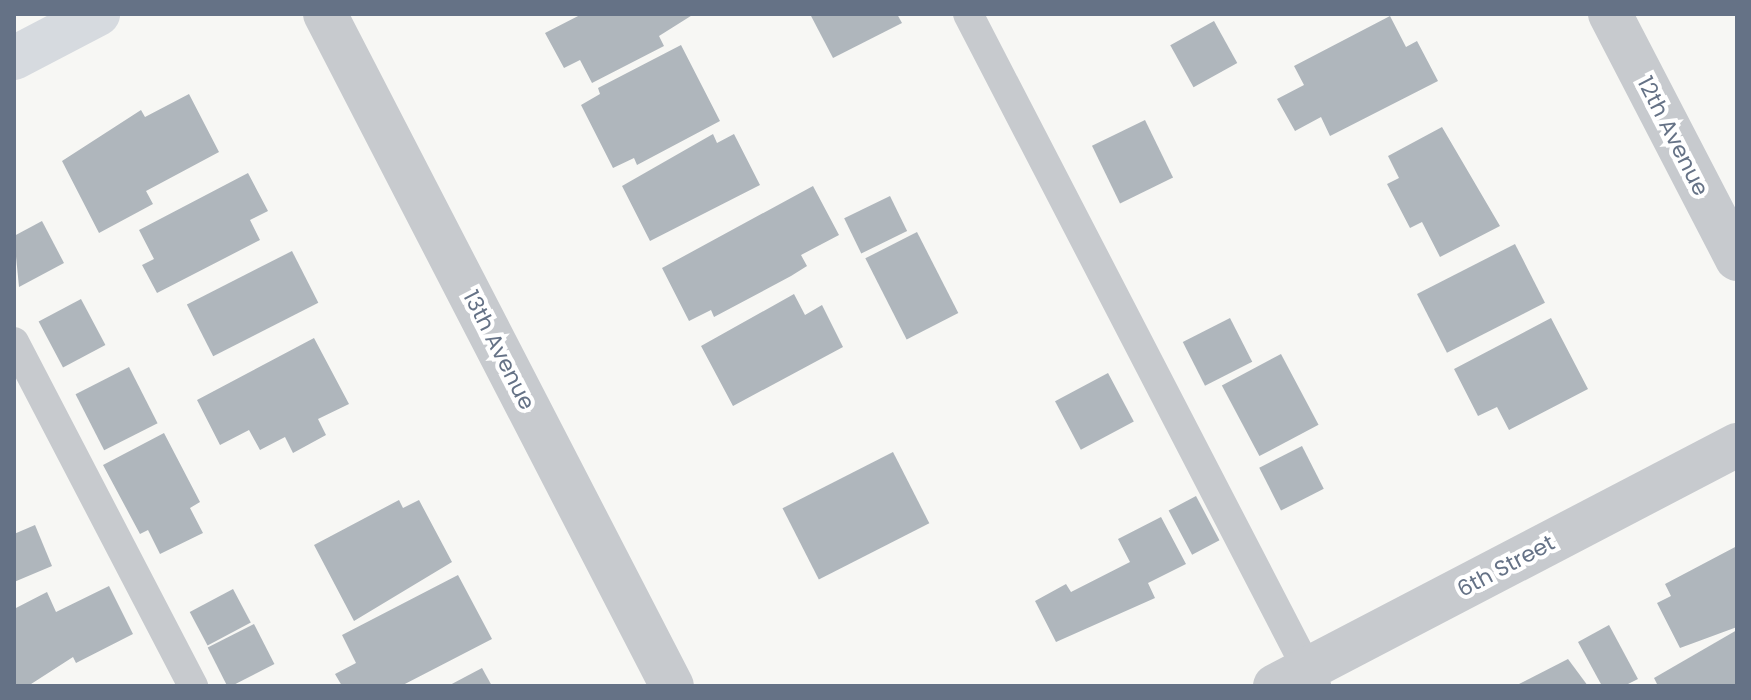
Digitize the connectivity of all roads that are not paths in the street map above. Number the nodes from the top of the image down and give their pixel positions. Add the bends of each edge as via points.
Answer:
1 (98, 14) edge
2 (325, 14) edge
3 (968, 14) edge
4 (1610, 14) edge
5 (14, 58) edge
6 (1737, 259) edge
7 (14, 342) edge
8 (1737, 445) edge
9 (1299, 680) edge
10 (193, 686) edge
11 (672, 686) edge

1 - 5 main road
2 - 11 street, 13th Avenue
3 - 9 lane
4 - 6 street, 12th Avenue
7 - 10 lane
8 - 9 street, 6th Street

